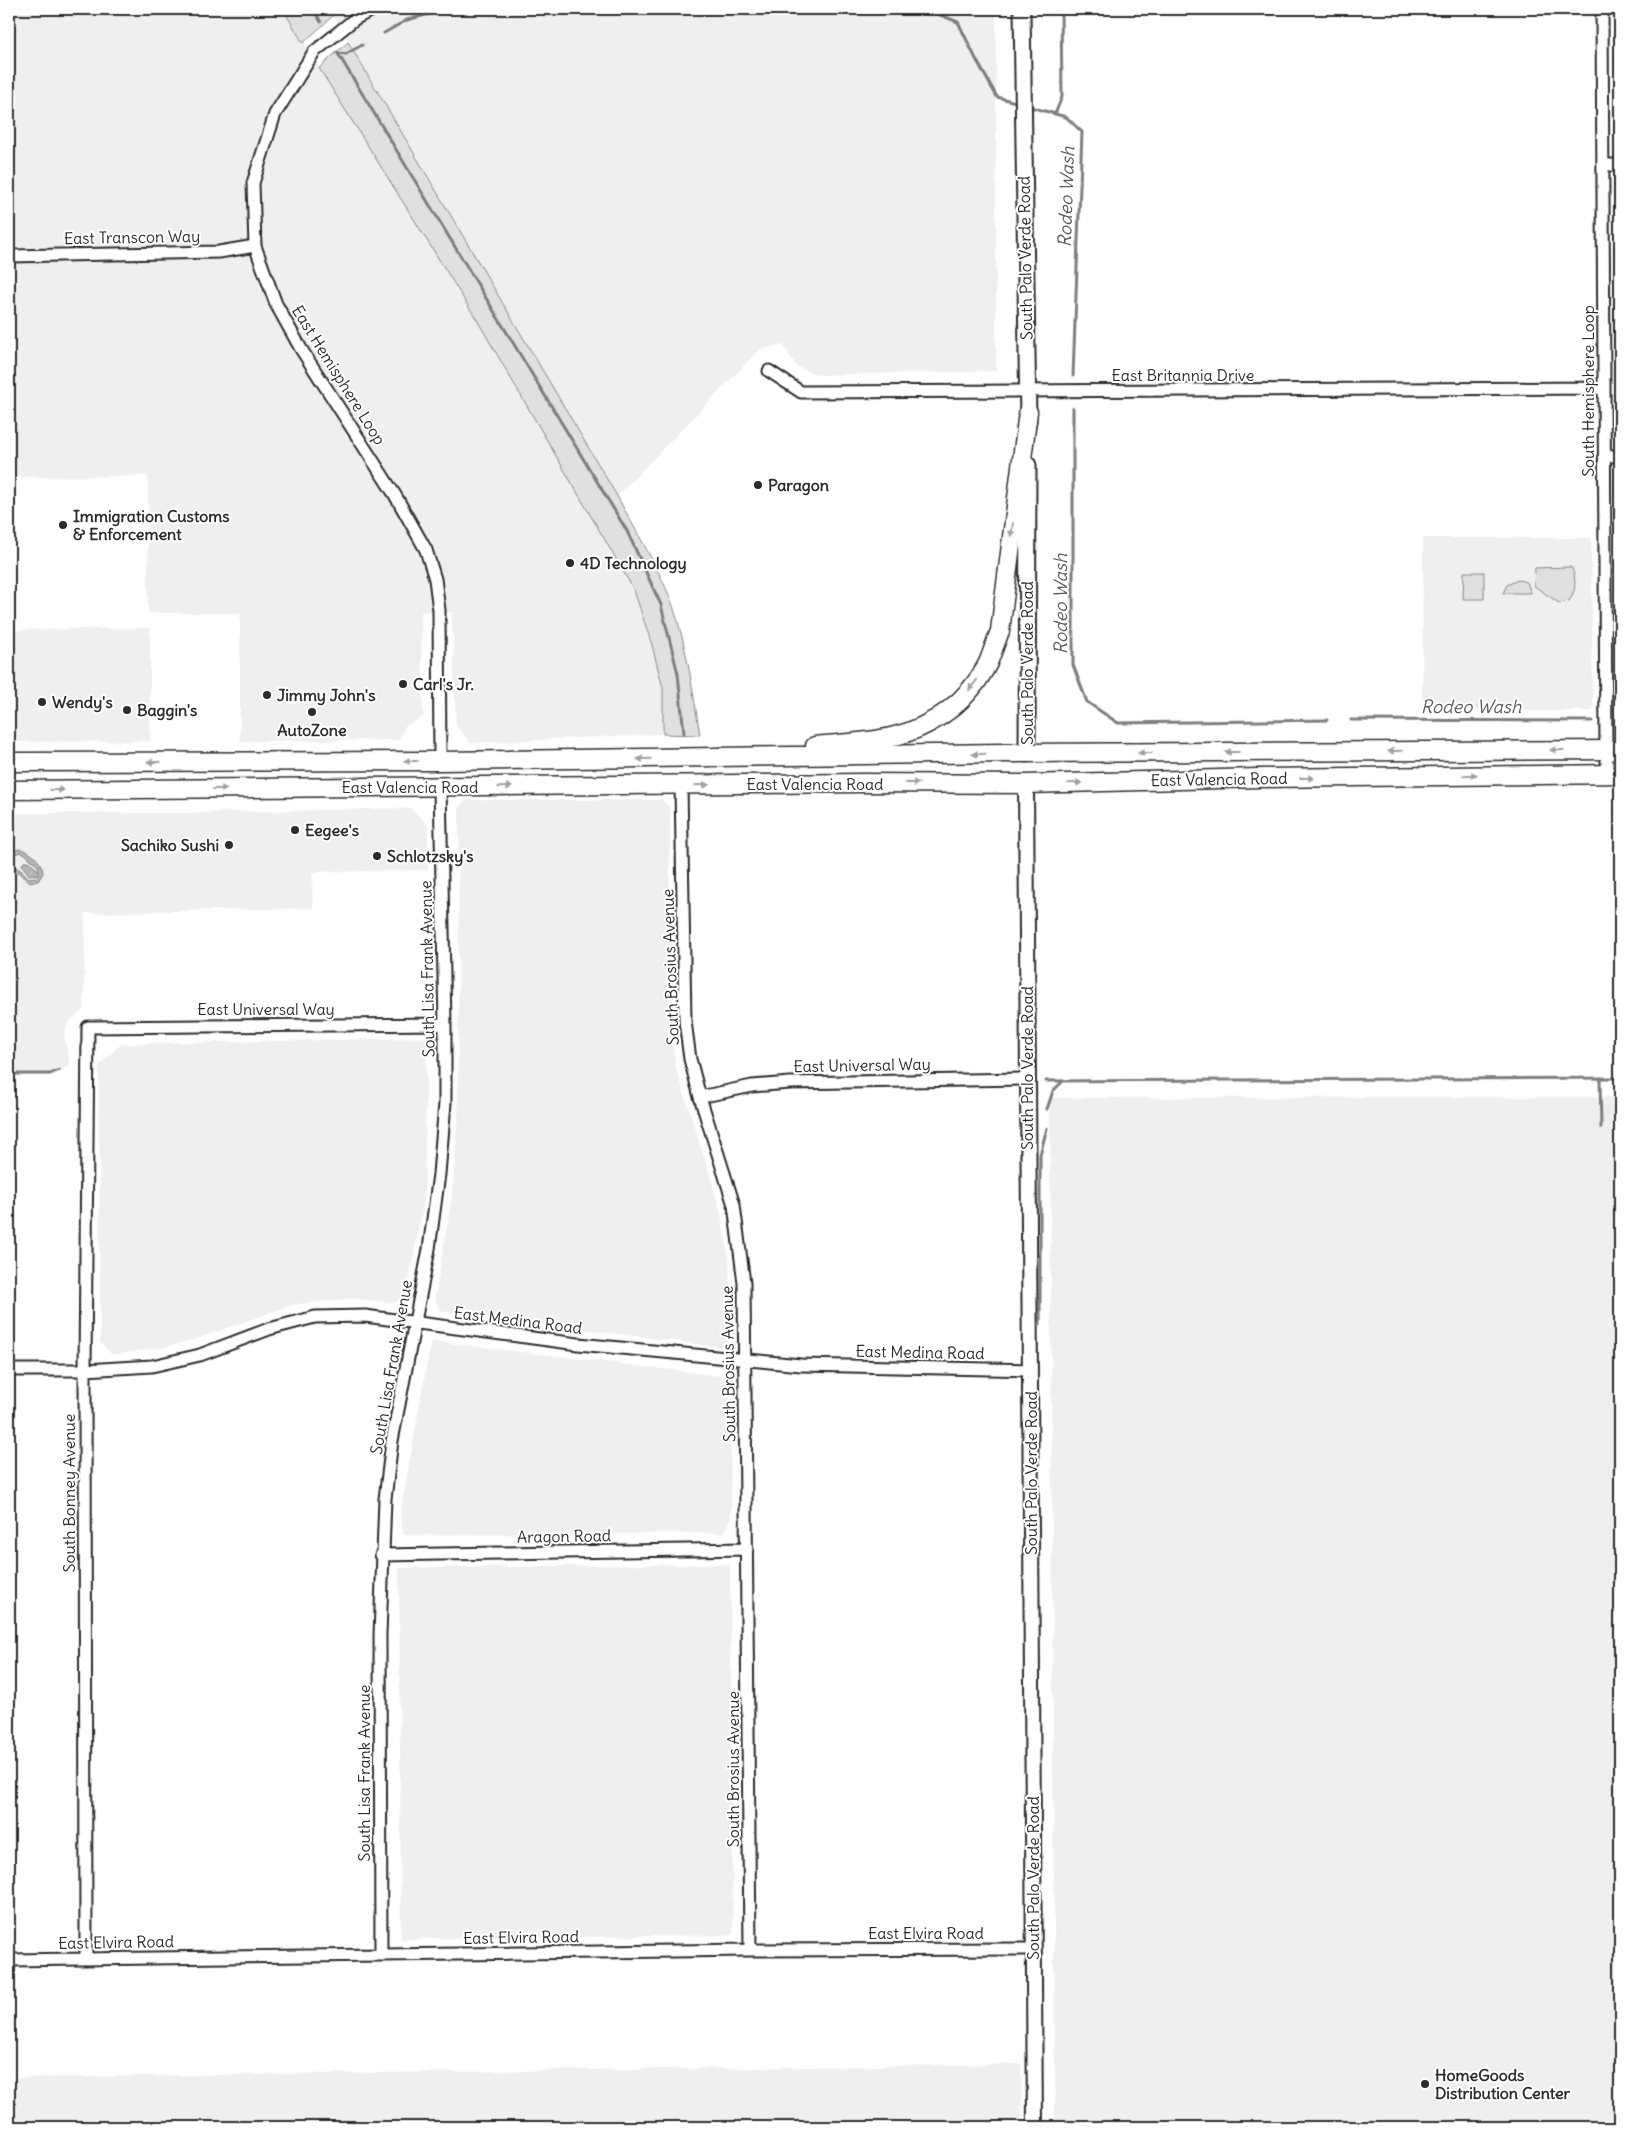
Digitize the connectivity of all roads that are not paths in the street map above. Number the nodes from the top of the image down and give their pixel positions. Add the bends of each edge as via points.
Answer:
1 (374, 9) edge
2 (1022, 9) edge
3 (1602, 9) edge
4 (1620, 164) edge
5 (1603, 165) junction
6 (255, 246) junction
7 (9, 256) edge
8 (769, 371) dead end
9 (1604, 388) junction
10 (1028, 392) junction
11 (1028, 412) junction
12 (1604, 456) junction
13 (1620, 456) edge
14 (1613, 750) edge
15 (1027, 754) junction
16 (728, 757) junction
17 (440, 761) junction
18 (9, 762) edge
19 (1614, 774) edge
20 (1026, 784) junction
21 (681, 785) junction
22 (440, 787) junction
23 (9, 790) edge
24 (445, 1024) junction
25 (88, 1027) joint
26 (1026, 1080) junction
27 (700, 1097) junction
28 (414, 1322) junction
29 (744, 1361) junction
30 (9, 1370) edge
31 (85, 1370) junction
32 (1031, 1370) junction
33 (747, 1549) junction
34 (382, 1555) junction
35 (1033, 1949) junction
36 (750, 1950) junction
37 (381, 1954) junction
38 (86, 1959) junction
39 (9, 1960) edge
40 (1035, 2127) edge

1 - 6 street, East Hemisphere Loop via 356,18 314,52 275,114 253,183
2 - 10 main road, South Palo Verde Road
3 - 5 street, South Hemisphere Loop
4 - 5 street
5 - 9 street, South Hemisphere Loop
6 - 7 street, East Transcon Way via 219,252
6 - 17 street, East Hemisphere Loop via 276,304 301,349 395,494 426,550 435,579 439,610
8 - 10 street, East Britannia Drive via 801,392
9 - 10 street, East Britannia Drive
9 - 12 street, South Hemisphere Loop
10 - 11 main road, South Palo Verde Road
11 - 15 main road, South Palo Verde Road
11 -> 16 main road via 1000,630 988,663 974,686 937,719 890,738
12 - 13 street
12 - 14 street, South Hemisphere Loop
14 -> 15 main road, East Valencia Road
14 - 19 street, South Hemisphere Loop
15 -> 16 main road, East Valencia Road
15 - 20 main road, South Palo Verde Road
16 -> 17 main road, East Valencia Road
17 -> 18 main road, East Valencia Road
17 - 22 main road
20 -> 19 main road, East Valencia Road
21 -> 20 main road, East Valencia Road
20 - 26 street, South Palo Verde Road
22 -> 21 main road, East Valencia Road
21 - 27 street, South Brosius Avenue via 685,1021
23 -> 22 main road, East Valencia Road
22 - 24 street, South Lisa Frank Avenue
24 - 25 street, East Universal Way
24 - 28 street, South Lisa Frank Avenue via 439,1174 429,1249
25 - 31 street, South Bonney Avenue
26 - 27 street, East Universal Way via 790,1082
26 - 32 street, South Palo Verde Road
27 - 29 street, South Brosius Avenue via 734,1205 744,1283
28 - 29 street, East Medina Road via 578,1344
28 - 31 street, East Medina Road via 365,1316 315,1317 268,1329 200,1355 152,1366
28 - 34 street, South Lisa Frank Avenue via 392,1442
29 - 32 street, East Medina Road
29 - 33 street, South Brosius Avenue
30 - 31 street, East Medina Road
31 - 38 street, South Bonney Avenue
32 - 35 street, South Palo Verde Road
33 - 34 street, Aragon Road
33 - 36 street, South Brosius Avenue
34 - 37 street, South Lisa Frank Avenue
35 - 36 street, East Elvira Road
35 - 40 street, South Palo Verde Road
36 - 37 street, East Elvira Road
37 - 38 street, East Elvira Road
38 - 39 street, East Elvira Road

